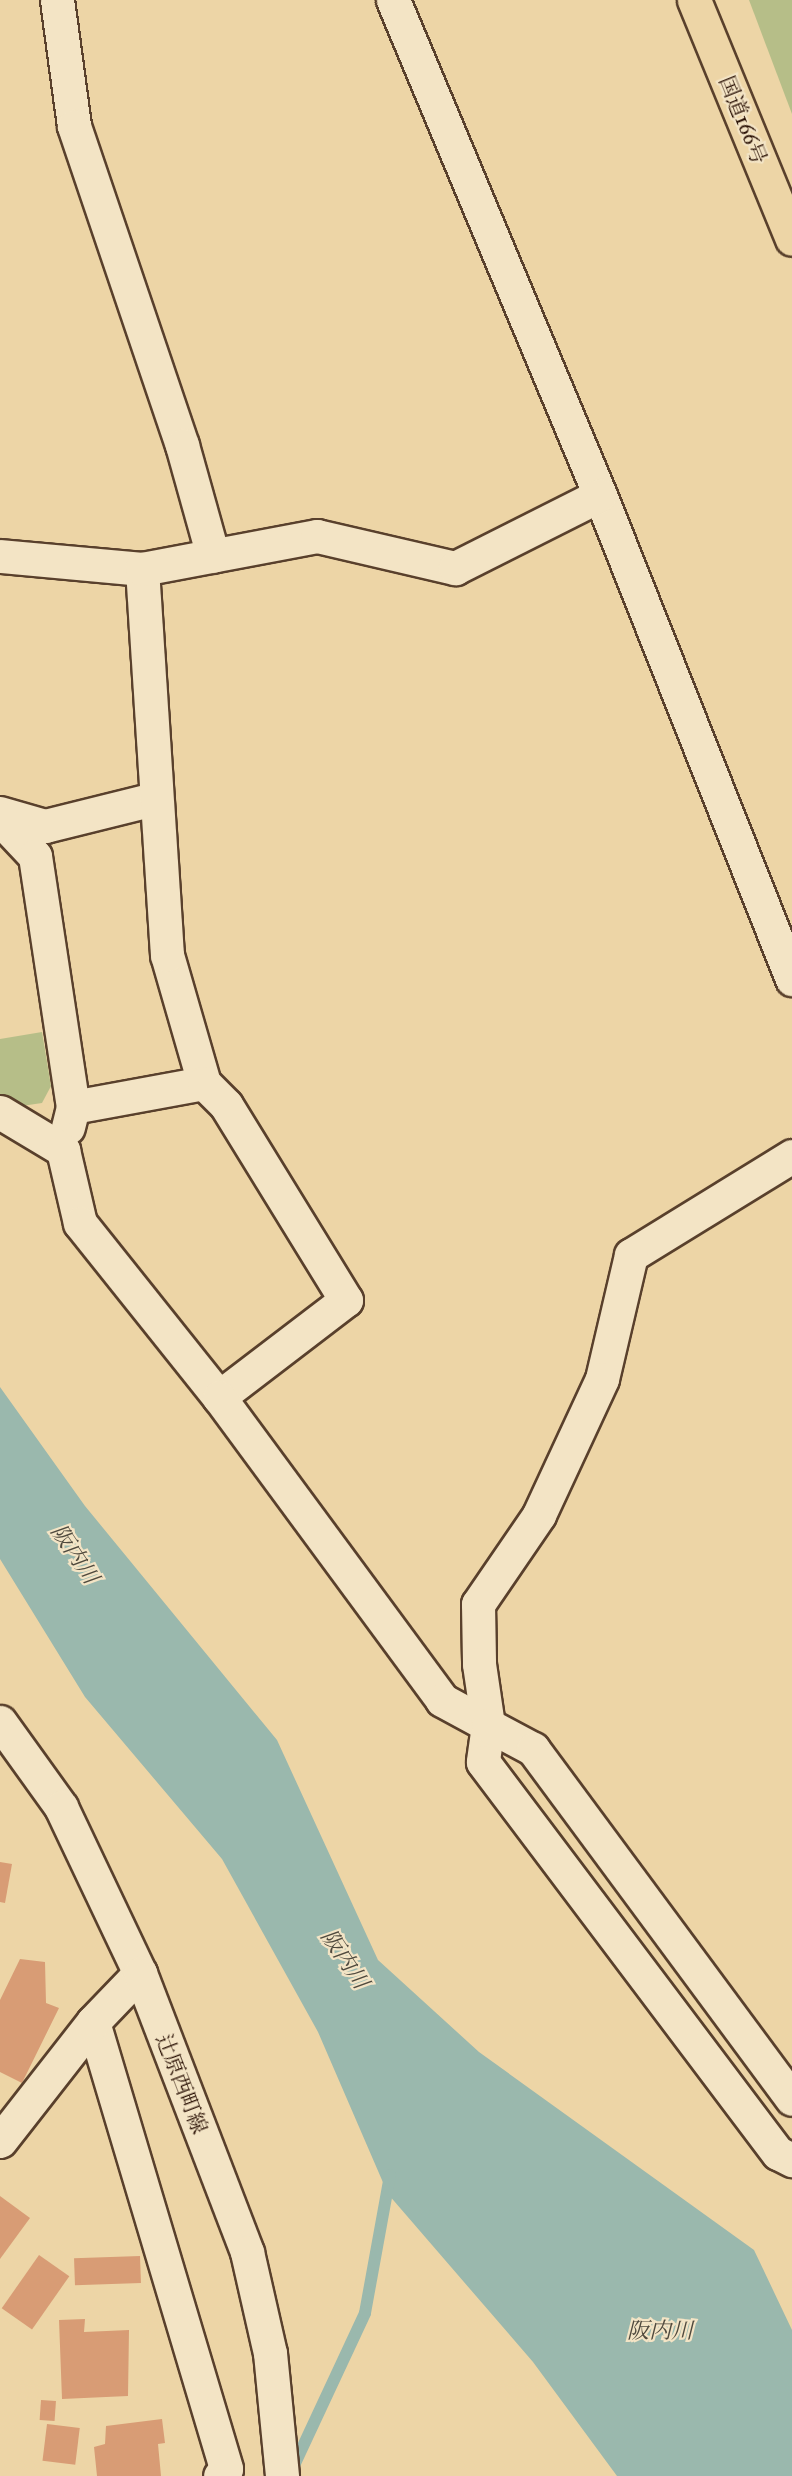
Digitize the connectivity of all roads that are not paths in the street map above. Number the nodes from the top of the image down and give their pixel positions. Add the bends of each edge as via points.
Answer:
1 (57, 0) edge
2 (393, 0) edge
3 (694, 0) edge
4 (792, 239) edge
5 (600, 495) junction
6 (0, 556) edge
7 (213, 556) junction
8 (142, 569) junction
9 (154, 799) junction
10 (0, 813) edge
11 (0, 819) edge
12 (792, 979) edge
13 (204, 1083) junction
14 (73, 1107) junction
15 (0, 1112) edge
16 (63, 1150) junction
17 (792, 1156) edge
18 (219, 1397) junction
19 (0, 1722) edge
20 (488, 1725) junction
21 (140, 1973) junction
22 (93, 2022) junction
23 (792, 2099) edge
24 (0, 2141) edge
25 (792, 2160) edge
26 (220, 2476) edge
27 (282, 2476) edge

1 - 7 street via 74,126 182,445
2 - 5 street
3 - 4 highway, 国道166号
5 - 7 street via 455,568 317,536
5 - 12 street
6 - 8 street
7 - 8 street
8 - 9 street
9 - 10 street via 45,826
9 - 13 street via 166,955
11 - 14 street via 35,856
13 - 14 street
13 - 18 street via 226,1105 346,1300
14 - 16 street
15 - 16 street
16 - 18 street via 80,1223
17 - 20 street via 631,1255 602,1379 539,1515 478,1604 479,1664
18 - 20 street via 442,1700
19 - 21 street, 辻原西町線 via 61,1807
20 - 23 street via 533,1749
20 - 25 street via 483,1762 778,2153
21 - 22 street
21 - 27 street, 辻原西町線 via 247,2252 270,2353
22 - 24 street
22 - 26 street via 226,2469

